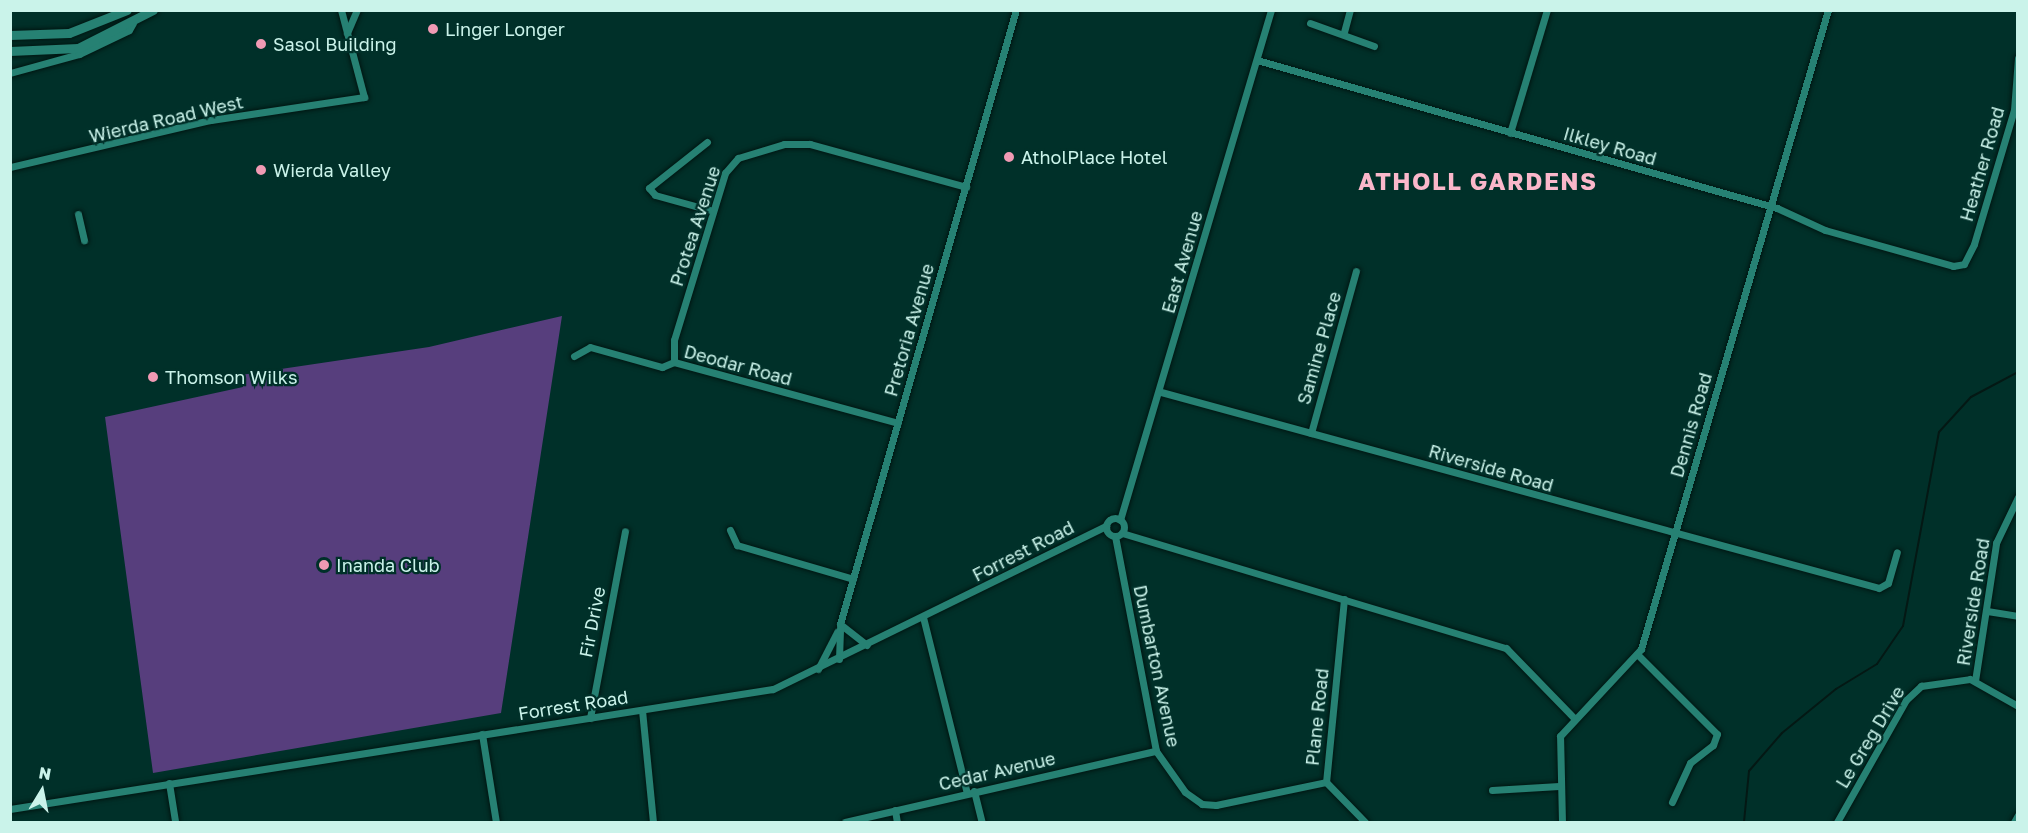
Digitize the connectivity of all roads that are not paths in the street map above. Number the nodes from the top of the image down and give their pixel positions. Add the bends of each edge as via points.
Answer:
1 (127, 10) edge
2 (153, 10) edge
3 (341, 10) edge
4 (357, 10) edge
5 (1016, 10) edge
6 (1271, 10) edge
7 (1350, 10) edge
8 (1547, 10) edge
9 (1828, 10) edge
10 (133, 23) junction
11 (1310, 23) dead end
12 (1344, 32) junction
13 (347, 33) junction
14 (10, 35) edge
15 (1374, 46) dead end
16 (10, 51) edge
17 (2018, 58) edge
18 (1257, 60) junction
19 (10, 73) edge
20 (1510, 133) junction
21 (707, 142) dead end
22 (10, 167) edge
23 (966, 187) junction
24 (1770, 206) junction
25 (713, 211) junction
26 (78, 214) dead end
27 (84, 240) dead end
28 (1953, 266) joint
29 (1356, 271) dead end
30 (574, 356) dead end
31 (674, 362) junction
32 (1161, 392) junction
33 (898, 423) junction
34 (1311, 433) junction
35 (2018, 497) edge
36 (1120, 520) junction
37 (1106, 526) junction
38 (730, 530) dead end
39 (624, 531) dead end
40 (1118, 534) junction
41 (1674, 535) junction
42 (1897, 552) dead end
43 (853, 579) junction
44 (1344, 599) junction
45 (1987, 611) junction
46 (2018, 616) edge
47 (923, 617) junction
48 (840, 624) junction
49 (867, 645) junction
50 (1637, 654) junction
51 (839, 659) junction
52 (818, 669) junction
53 (1975, 681) junction
54 (2018, 706) edge
55 (642, 710) junction
56 (1573, 717) junction
57 (590, 718) junction
58 (482, 734) junction
59 (1156, 751) junction
60 (1326, 782) junction
61 (169, 783) junction
62 (1559, 786) junction
63 (1492, 790) dead end
64 (971, 792) junction
65 (1672, 802) dead end
66 (10, 808) edge
67 (895, 810) junction
68 (2018, 815) edge
69 (866, 820) edge
70 (175, 822) edge
71 (496, 822) edge
72 (653, 822) edge
73 (845, 822) edge
74 (897, 822) edge
75 (982, 822) edge
76 (1365, 822) edge
77 (1562, 822) edge
78 (1837, 822) edge
79 (2014, 822) edge

1 - 14 main road via 69,33
2 - 10 main road
3 - 13 street
4 - 13 street
5 - 23 street, Pretoria Avenue
6 - 18 street, East Avenue
7 - 12 street
8 - 20 street
9 - 24 street, Dennis Road
10 - 16 main road via 78,48
10 - 19 street via 129,30 79,54
11 - 12 street
12 - 15 street
13 - 22 street, Wierda Road West via 364,97 222,118
17 - 28 street, Heather Road via 2016,102 1974,244 1964,264
18 - 20 street, Ilkley Road
18 - 32 street, East Avenue
20 - 24 street, Ilkley Road
21 - 25 street via 649,188 655,195
23 - 25 street, Protea Avenue via 825,146 784,144 732,163
23 - 33 street, Pretoria Avenue
24 - 28 street, Ilkley Road via 1824,231
24 - 41 street, Dennis Road
25 - 31 street, Protea Avenue via 674,340
26 - 27 street
29 - 34 street, Samine Place
30 - 31 street, Deodar Road via 590,347 662,367
31 - 33 street, Deodar Road
32 - 34 street, Riverside Road
32 - 36 street, East Avenue
33 - 43 street, Pretoria Avenue
34 - 41 street, Riverside Road
35 - 45 street, Riverside Road via 1998,535
36 - 37 street, Forrest Road
36 - 40 street, Dumbarton Avenue
37 - 40 street
37 - 47 street, Forrest Road
38 - 43 street via 737,545
39 - 57 street, Fir Drive
40 - 44 street
40 - 59 street, Dumbarton Avenue
41 - 42 street, Riverside Road via 1882,588
41 - 50 street, Dennis Road
43 - 48 street, Pretoria Avenue
44 - 56 street via 1506,648
44 - 60 street, Plane Road
45 - 46 street
45 - 53 street, Riverside Road
47 - 49 street, Forrest Road
47 - 64 street
48 - 49 street
48 - 51 street, Pretoria Avenue
48 - 52 street
49 - 51 street, Forrest Road
50 - 56 street, Dennis Road
50 - 65 street via 1717,734 1713,745 1690,763
51 - 52 street, Forrest Road
52 - 55 street, Forrest Road via 762,692
53 - 54 street
53 - 78 street, Le Greg Drive via 1934,681 1912,692
55 - 57 street, Forrest Road
55 - 72 street
56 - 62 street, Dennis Road via 1560,736
57 - 58 street, Forrest Road
58 - 61 street, Forrest Road
58 - 71 street
59 - 60 street, Dumbarton Avenue via 1185,792 1202,804
59 - 64 street, Cedar Avenue
60 - 76 street, Plane Road
61 - 66 street, Forrest Road
61 - 70 street
62 - 63 street
62 - 77 street, Dennis Road
64 - 67 street, Cedar Avenue
64 - 75 street
67 - 69 street, Cedar Avenue
67 - 74 street
68 - 79 street
69 - 73 street, Cedar Avenue

